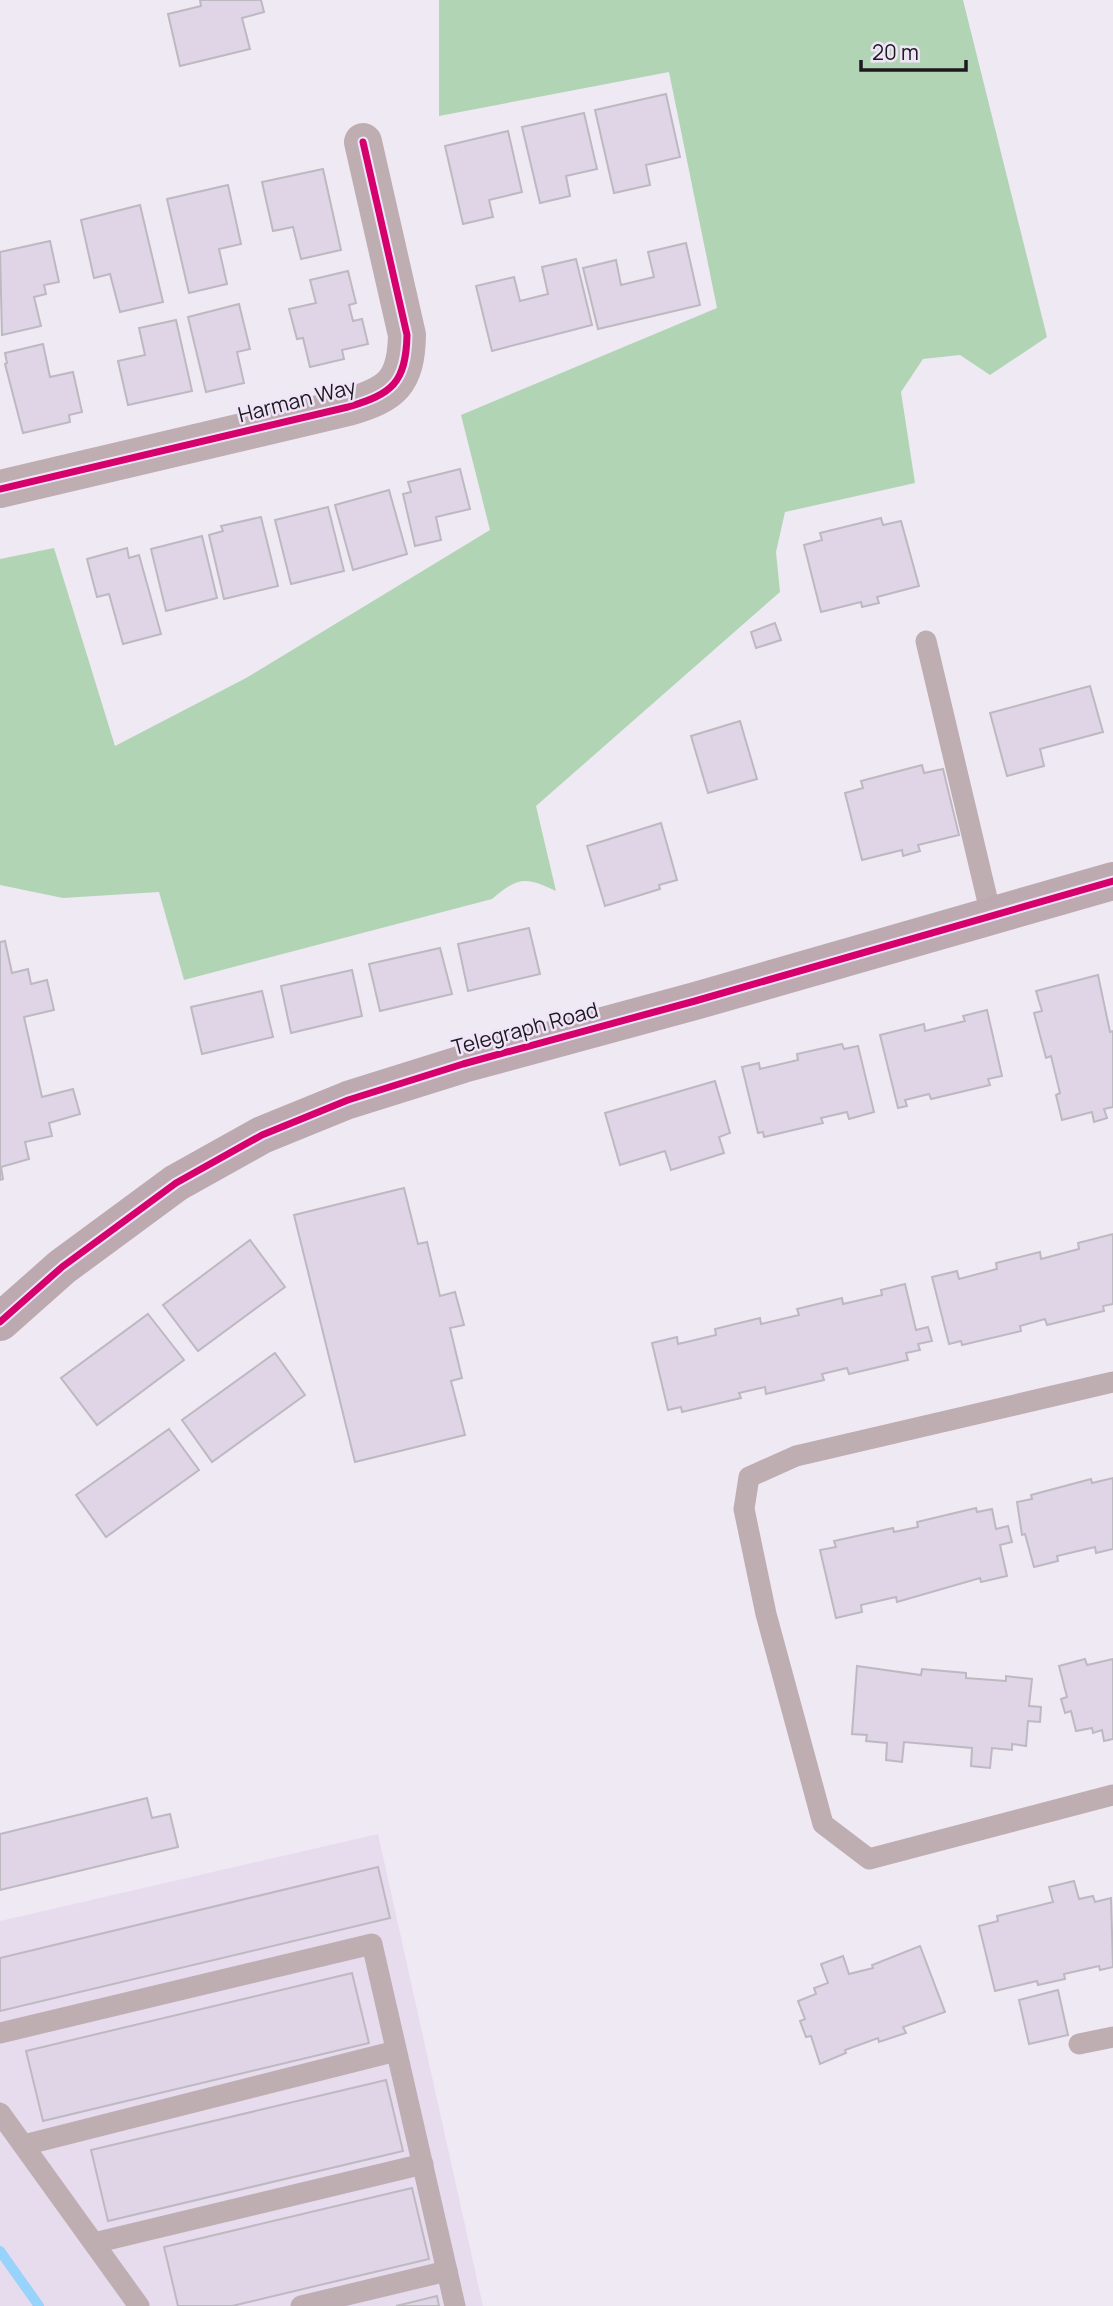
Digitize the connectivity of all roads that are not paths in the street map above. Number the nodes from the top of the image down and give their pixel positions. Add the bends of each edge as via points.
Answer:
1 (363, 142) dead end
2 (0, 489) edge
3 (926, 641) dead end
4 (1113, 881) edge
5 (991, 915) junction
6 (0, 1322) edge
7 (1113, 1382) edge
8 (1113, 1795) edge
9 (0, 2033) edge
10 (1113, 2036) edge
11 (1079, 2044) dead end
12 (397, 2051) junction
13 (0, 2113) edge
14 (24, 2145) junction
15 (423, 2164) junction
16 (94, 2243) junction
17 (447, 2271) junction
18 (139, 2306) edge
19 (301, 2306) edge
20 (456, 2306) edge

1 - 2 street, Harman Way via 407,335 406,362 396,384 376,399 348,407
3 - 5 lane
4 - 5 street, Telegraph Road
5 - 6 street, Telegraph Road via 463,1064 348,1100 262,1135 176,1183 62,1267
7 - 8 lane via 796,1456 749,1477 744,1509 766,1614 823,1824 869,1859
9 - 12 lane via 372,1944
10 - 11 lane
12 - 14 lane
12 - 15 lane
13 - 14 lane
14 - 16 lane
15 - 16 lane
15 - 17 lane
16 - 18 lane
17 - 19 lane
17 - 20 lane

